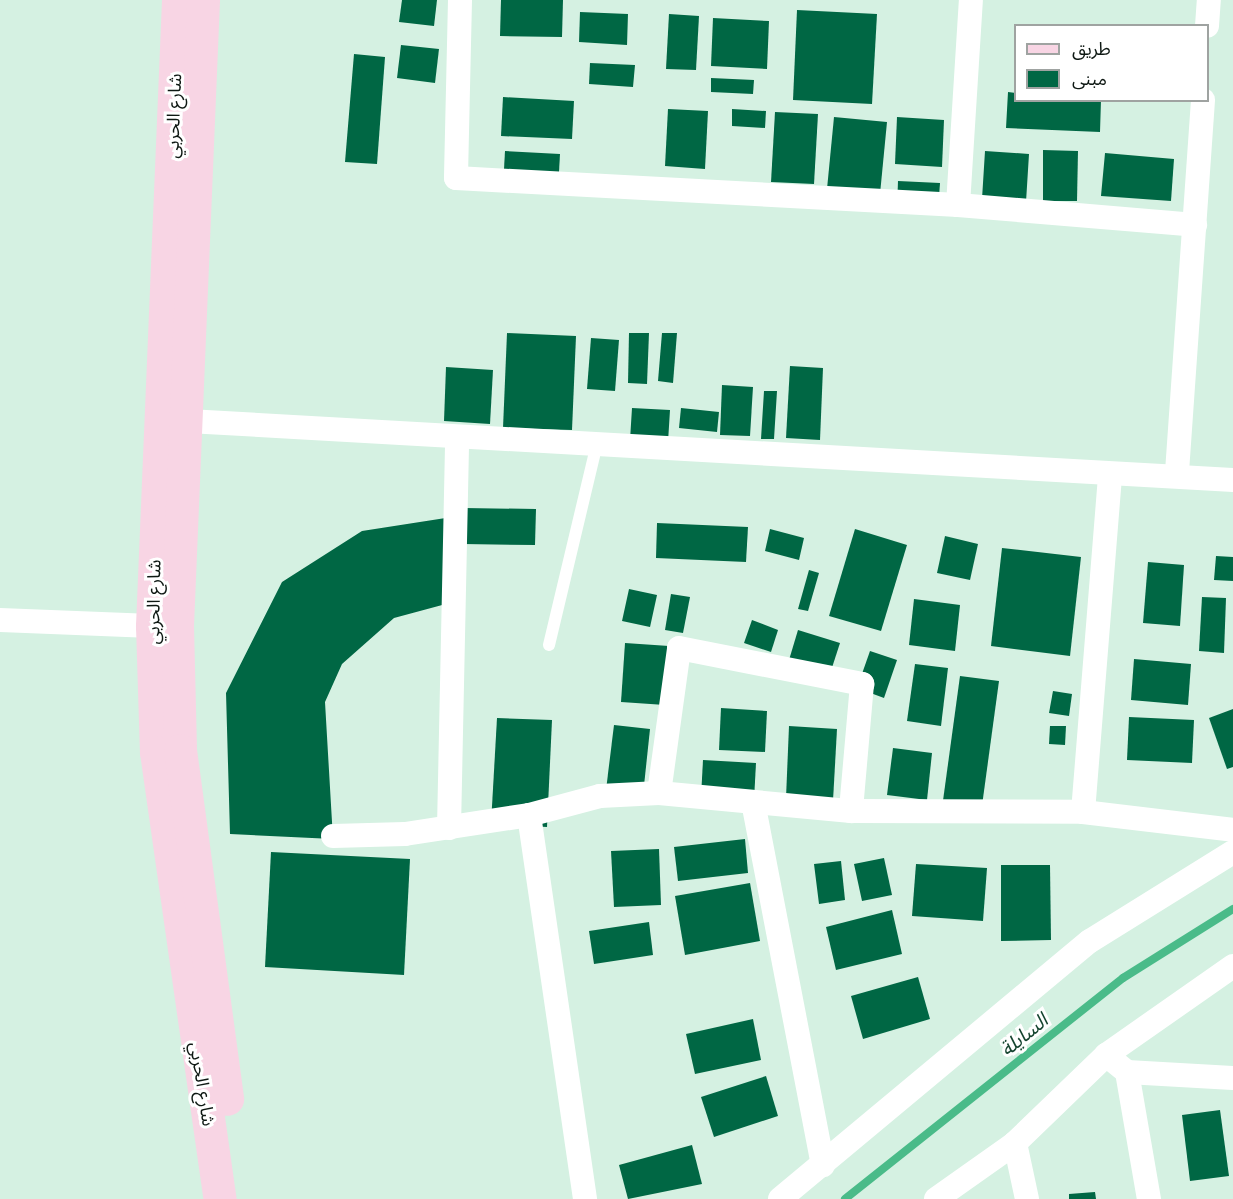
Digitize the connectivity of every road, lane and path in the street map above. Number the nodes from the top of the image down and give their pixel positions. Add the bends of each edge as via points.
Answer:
1 (178, 0) edge
2 (203, 0) edge
3 (460, 0) edge
4 (971, 0) edge
5 (1209, 0) edge
6 (1208, 24) edge
7 (1203, 102) edge
8 (958, 205) junction
9 (1196, 225) junction
10 (188, 421) junction
11 (457, 440) junction
12 (596, 448) junction
13 (1177, 472) junction
14 (1110, 477) junction
15 (1233, 480) edge
16 (0, 620) edge
17 (153, 626) junction
18 (549, 645) dead end
19 (659, 794) junction
20 (753, 802) junction
21 (851, 811) junction
22 (1083, 812) junction
23 (529, 815) junction
24 (449, 828) junction
25 (1233, 830) edge
26 (333, 836) dead end
27 (1233, 852) edge
28 (1233, 966) edge
29 (1106, 1055) junction
30 (1127, 1072) junction
31 (1233, 1078) edge
32 (1015, 1143) junction
33 (823, 1165) junction
34 (220, 1199) edge
35 (242, 1199) edge
36 (585, 1199) edge
37 (780, 1199) edge
38 (936, 1199) edge
39 (1027, 1199) edge
40 (1149, 1199) edge

1 - 17 street, شارع الحربي
2 - 10 street, شارع الحربي
3 - 8 street via 456,178
4 - 8 street
5 - 6 street
7 - 9 street
8 - 9 street
9 - 13 street
10 - 11 street
10 - 35 street, شارع الحربي via 177,626 180,750
11 - 12 street
11 - 24 street
12 - 14 street
12 - 18 lane
13 - 14 street
13 - 15 street
14 - 22 street
16 - 17 street
17 - 34 street, شارع الحربي via 156,752 170,876
19 - 20 street
19 - 21 street via 678,648 862,684
19 - 23 street via 600,796
20 - 21 street
20 - 33 street
21 - 22 street
22 - 25 street
23 - 24 street
23 - 36 street
24 - 26 street
27 - 33 street via 1090,941
28 - 29 street
29 - 30 street
29 - 32 street
30 - 31 street
30 - 40 street
32 - 38 street
32 - 39 street
33 - 37 street

